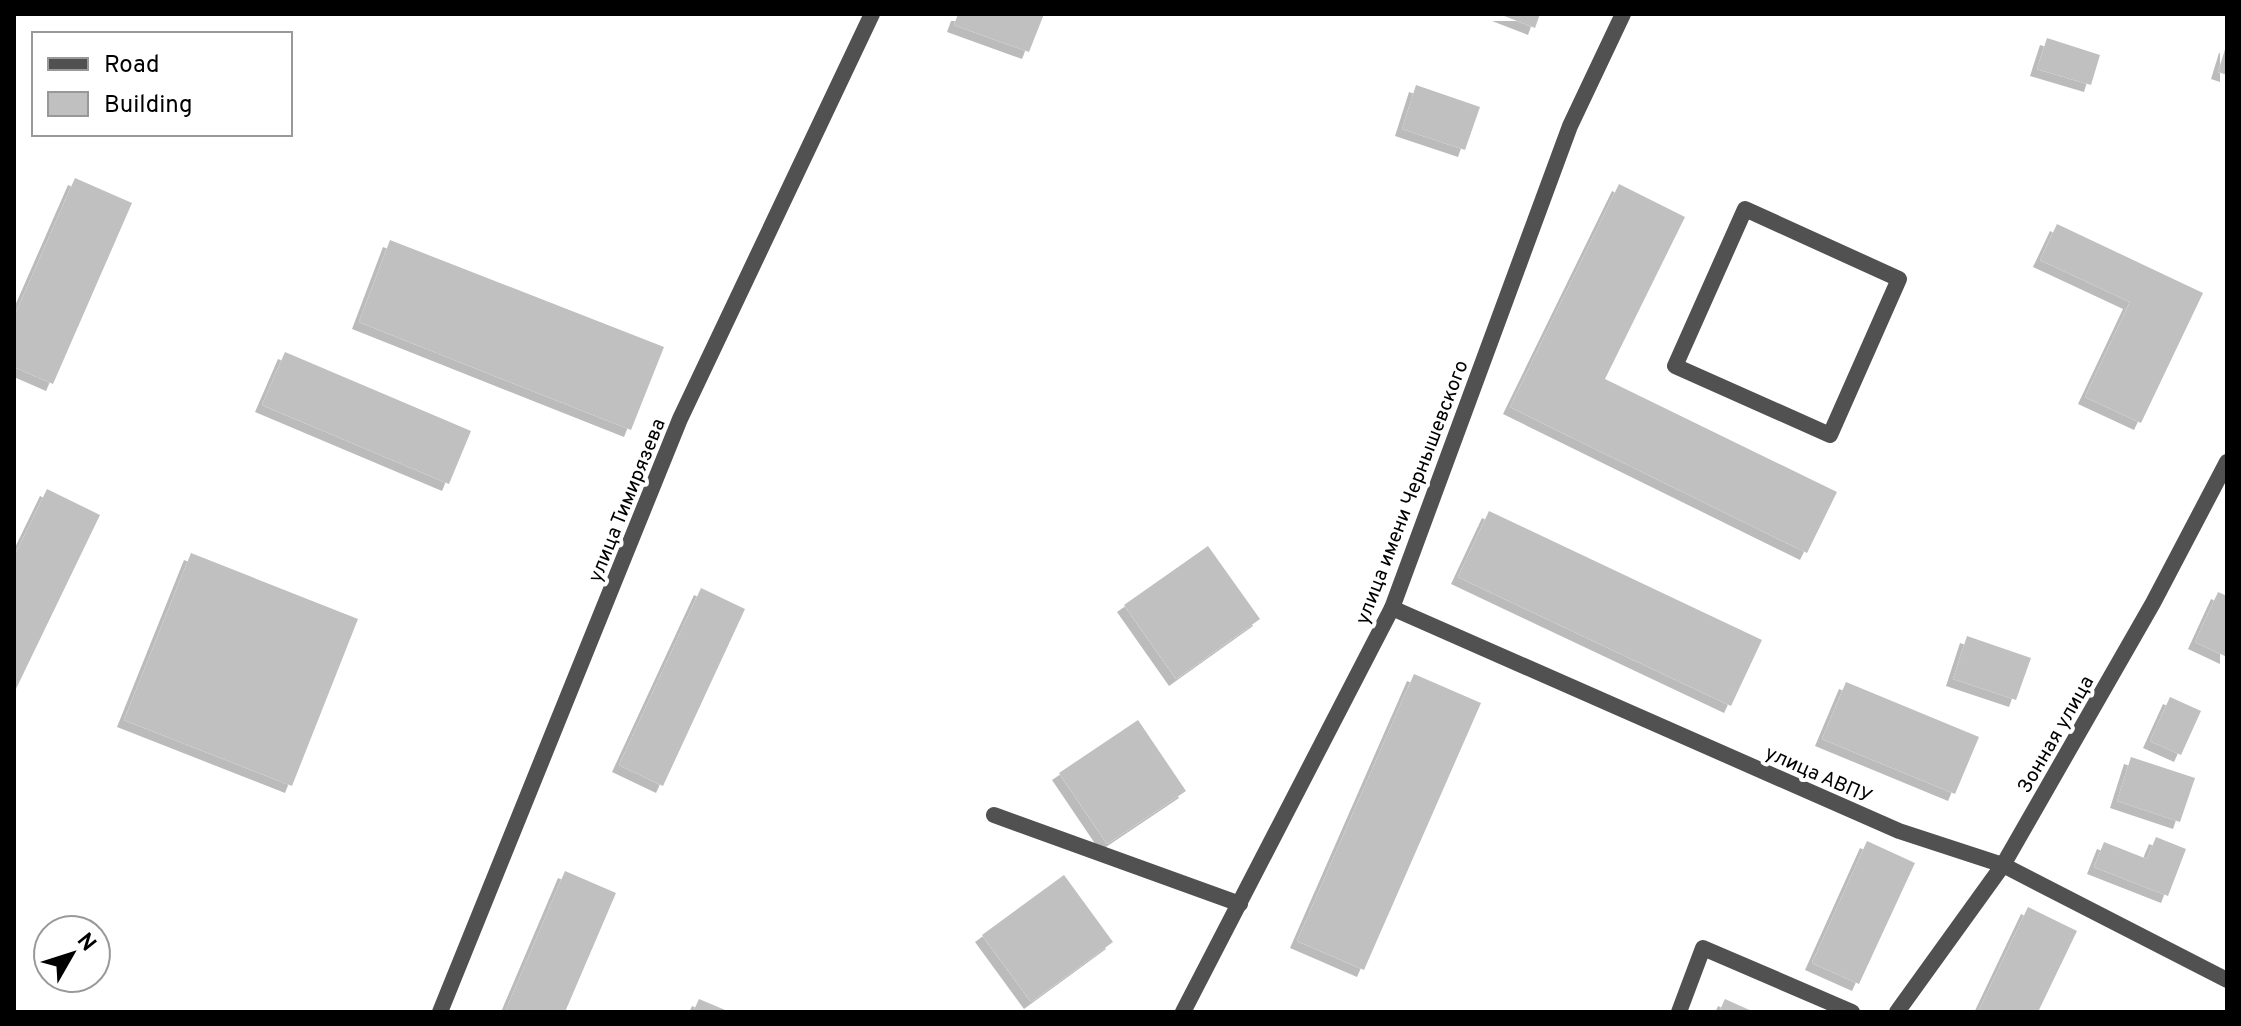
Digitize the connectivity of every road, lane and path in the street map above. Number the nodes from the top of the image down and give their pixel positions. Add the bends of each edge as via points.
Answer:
1 (872, 14) edge
2 (1623, 14) edge
3 (1745, 209) joint
4 (2227, 462) edge
5 (1392, 608) junction
6 (994, 815) dead end
7 (2003, 865) junction
8 (1240, 904) junction
9 (2227, 980) edge
10 (440, 1012) edge
11 (1183, 1012) edge
12 (1679, 1012) edge
13 (1852, 1012) edge
14 (1897, 1012) edge

1 - 10 street, улица Тимирязева via 680,419
2 - 5 street, улица имени Чернышевского via 1570,126
3 - 3 street via 1899,279 1830,435 1675,366
4 - 7 street, Зонная улица
5 - 7 street, улица АВПУ via 1899,831
5 - 8 street, улица имени Чернышевского
6 - 8 street
7 - 9 street, улица АВПУ
7 - 14 street, Зонная улица
8 - 11 street, улица имени Чернышевского
12 - 13 street via 1703,948

